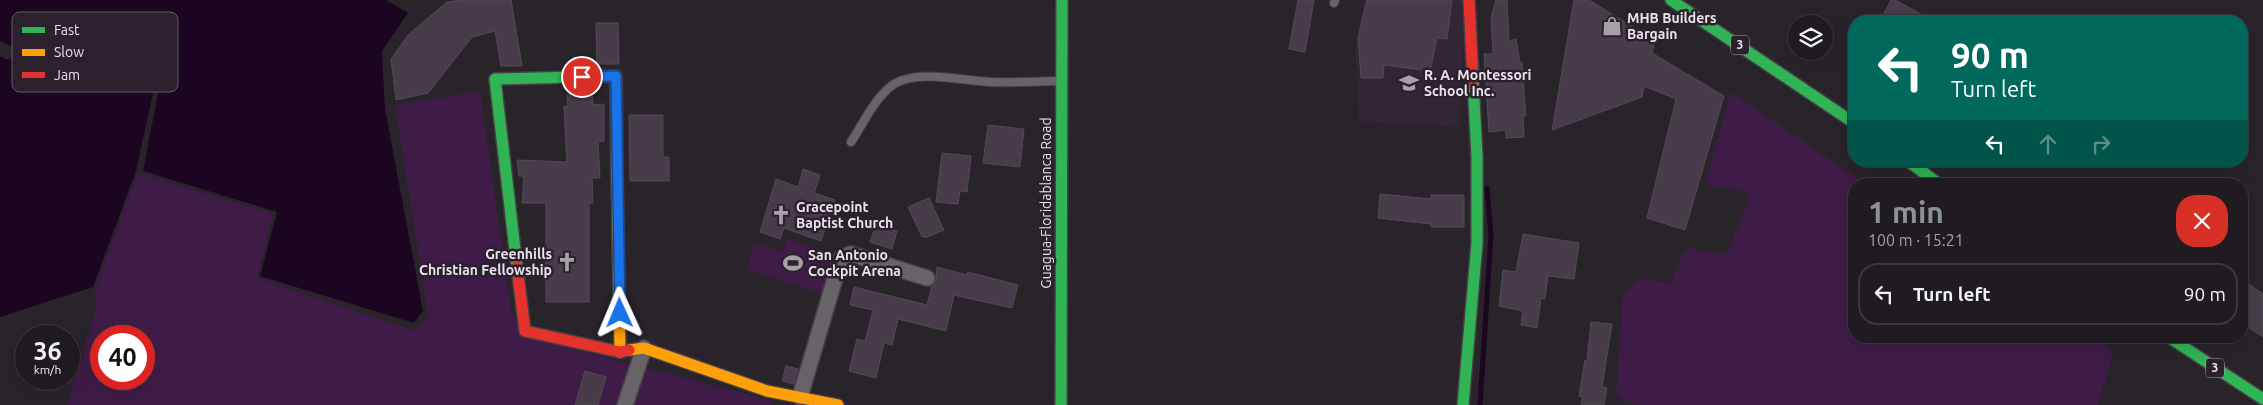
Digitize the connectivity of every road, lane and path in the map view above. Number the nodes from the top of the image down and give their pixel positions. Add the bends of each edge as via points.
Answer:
1 (1062, 0) edge
2 (1469, 0) edge
3 (1671, 0) edge
4 (1060, 81) junction
5 (1848, 119) edge
6 (851, 142) dead end
7 (1916, 167) edge
8 (1931, 178) edge
9 (927, 278) dead end
10 (2178, 343) edge
11 (644, 348) junction
12 (620, 352) junction
13 (800, 397) junction
14 (766, 398) edge
15 (2263, 399) edge
16 (625, 405) edge
17 (838, 405) edge
18 (1061, 405) edge
19 (1463, 405) edge

1 - 4 main road, Guagua-Floridablanca Road
2 - 19 main road via 1477,157 1477,243
3 - 5 main road, 3
4 - 6 lane via 991,82 908,77 893,85 880,99
4 - 18 main road, Guagua-Floridablanca Road
7 - 8 main road
9 - 13 street via 851,254 841,258
10 - 15 main road, 3
11 - 12 main road
11 - 14 main road
11 - 16 street
12 - 12 main road via 524,332 495,79 616,76
13 - 14 main road
13 - 17 main road

